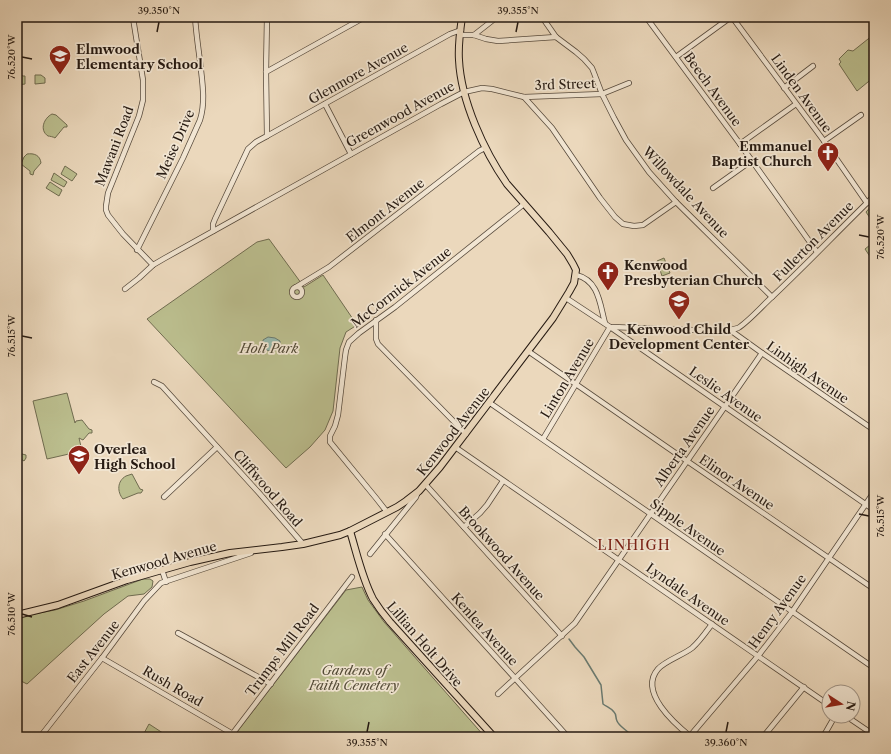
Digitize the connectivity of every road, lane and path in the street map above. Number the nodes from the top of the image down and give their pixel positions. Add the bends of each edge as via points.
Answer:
1 (143, 17) edge
2 (195, 17) edge
3 (267, 17) edge
4 (365, 17) edge
5 (462, 17) edge
6 (497, 17) edge
7 (542, 17) edge
8 (646, 17) edge
9 (731, 17) edge
10 (133, 18) edge
11 (17, 19) edge
12 (460, 32) junction
13 (474, 35) junction
14 (556, 37) junction
15 (676, 58) junction
16 (813, 66) dead end
17 (266, 72) junction
18 (629, 83) dead end
19 (784, 88) junction
20 (464, 92) junction
21 (602, 94) junction
22 (524, 97) junction
23 (325, 104) junction
24 (796, 104) junction
25 (861, 115) dead end
26 (267, 136) junction
27 (824, 142) junction
28 (740, 144) junction
29 (485, 148) junction
30 (351, 154) junction
31 (751, 161) junction
32 (713, 188) dead end
33 (874, 196) edge
34 (676, 202) junction
35 (867, 203) junction
36 (524, 204) junction
37 (213, 231) junction
38 (137, 250) junction
39 (817, 252) junction
40 (153, 265) junction
41 (576, 275) junction
42 (296, 287) dead end
43 (125, 289) dead end
44 (772, 297) junction
45 (566, 298) junction
46 (376, 320) junction
47 (605, 324) junction
48 (610, 327) junction
49 (730, 330) junction
50 (528, 351) junction
51 (762, 353) junction
52 (154, 382) dead end
53 (576, 384) junction
54 (490, 402) junction
55 (725, 407) junction
56 (874, 430) edge
57 (466, 434) junction
58 (543, 439) junction
59 (217, 447) junction
60 (455, 448) junction
61 (687, 461) junction
62 (503, 481) junction
63 (425, 484) junction
64 (419, 491) junction
65 (874, 492) edge
66 (164, 497) dead end
67 (866, 504) junction
68 (874, 510) edge
69 (387, 512) junction
70 (651, 514) junction
71 (464, 527) junction
72 (350, 532) junction
73 (385, 534) junction
74 (303, 544) junction
75 (264, 549) junction
76 (370, 554) dead end
77 (829, 558) junction
78 (619, 560) junction
79 (162, 570) junction
80 (352, 577) dead end
81 (166, 582) junction
82 (874, 589) edge
83 (792, 612) junction
84 (17, 615) edge
85 (712, 624) junction
86 (178, 633) dead end
87 (562, 636) junction
88 (758, 656) junction
89 (102, 658) junction
90 (874, 668) edge
91 (515, 679) junction
92 (271, 684) junction
93 (804, 687) junction
94 (498, 694) dead end
95 (821, 699) edge
96 (830, 724) edge
97 (857, 724) edge
98 (231, 735) edge
99 (874, 736) edge
100 (40, 737) edge
101 (494, 737) edge
102 (568, 737) edge
103 (690, 737) edge
104 (763, 737) edge
105 (823, 737) edge

1 - 10 street
2 - 38 street, Meise Drive via 204,100 202,114
3 - 17 street
4 - 17 street
5 - 12 main road
6 - 13 street
7 - 14 street, Willowdale Avenue
8 - 15 street, Beech Avenue
9 - 15 street
9 - 19 street, Linden Avenue
10 - 11 street
10 - 38 street, Mawani Road via 143,80 143,100 108,193 106,210
12 - 13 street
12 - 20 main road via 458,54
12 - 23 street, Glenmore Avenue via 450,34
13 - 14 street via 498,41
14 - 21 street, Willowdale Avenue via 589,65
15 - 28 street, Beech Avenue
16 - 19 street
17 - 26 street
18 - 21 street, 3rd Street
19 - 24 street, Linden Avenue
20 - 22 street, Greenwood Avenue via 488,89
20 - 29 main road
20 - 30 street, Greenwood Avenue
21 - 22 street, 3rd Street
21 - 34 street, Willowdale Avenue via 632,150
22 - 34 street via 552,128 618,221 629,226 643,225
23 - 26 street, Glenmore Avenue
23 - 30 street
24 - 27 street, Linden Avenue
24 - 28 street
25 - 27 street
26 - 37 street, Glenmore Avenue via 248,150 215,219
27 - 35 street, Linden Avenue
28 - 31 street, Beech Avenue
29 - 36 main road via 500,174
29 - 42 street, Elmont Avenue via 330,267
30 - 37 street, Greenwood Avenue
31 - 32 street
31 - 39 street, Beech Avenue
33 - 35 street, Fullerton Avenue
34 - 44 street, Willowdale Avenue
35 - 39 street, Fullerton Avenue
36 - 41 main road via 567,254
36 - 46 street, McCormick Avenue
37 - 40 street, Greenwood Avenue
38 - 40 street, Mawani Road
39 - 44 street, Fullerton Avenue
40 - 43 street, Greenwood Avenue
41 - 45 main road, Kenwood Avenue
41 - 47 street via 584,277 598,293
44 - 49 street, Fullerton Avenue via 741,325
45 - 47 street, Leslie Avenue
45 - 50 main road, Kenwood Avenue
46 - 57 street via 378,344
46 - 69 street, McCormick Avenue via 349,342 338,415 330,442
47 - 48 street, Leslie Avenue
48 - 49 street, Fullerton Avenue
48 - 53 street, Linton Avenue
48 - 55 street, Leslie Avenue
49 - 51 street, Linhigh Avenue
50 - 53 street, Elinor Avenue
50 - 54 main road, Kenwood Avenue
51 - 55 street, Alberta Avenue
51 - 56 street, Linhigh Avenue
52 - 59 street, Cliffwood Road via 162,386
53 - 58 street, Linton Avenue
53 - 61 street, Elinor Avenue
54 - 57 main road, Kenwood Avenue
54 - 58 street, Sipple Avenue
55 - 61 street, Alberta Avenue
55 - 67 street, Leslie Avenue
57 - 60 main road, Kenwood Avenue
58 - 70 street, Sipple Avenue
59 - 66 street
59 - 74 street, Cliffwood Road
60 - 62 street, Lyndale Avenue
60 - 63 main road, Kenwood Avenue
61 - 70 street, Alberta Avenue
61 - 77 street, Elinor Avenue
62 - 71 street via 488,505
62 - 78 street, Lyndale Avenue
63 - 64 main road, Kenwood Avenue
63 - 71 street, Brookwood Avenue
64 - 69 main road, Kenwood Avenue
64 - 73 street
65 - 67 street, Henry Avenue
67 - 68 street, Leslie Avenue
67 - 77 street, Henry Avenue
69 - 72 main road, Kenwood Avenue
70 - 78 street, Alberta Avenue
70 - 83 street, Sipple Avenue
71 - 87 street, Brookwood Avenue
72 - 74 main road, Kenwood Avenue
72 - 101 main road, Lillian Holt Drive via 373,600 394,627
73 - 76 street
73 - 91 street, Kenlea Avenue
74 - 75 main road, Kenwood Avenue
75 - 79 main road, Kenwood Avenue via 218,555
75 - 81 street, East Avenue
77 - 82 street, Elinor Avenue
77 - 83 street, Henry Avenue
78 - 85 street, Lyndale Avenue
78 - 87 street, Alberta Avenue via 578,619
79 - 81 street
79 - 84 main road, Kenwood Avenue via 58,606
80 - 92 street, Trumps Mill Road
81 - 89 street, East Avenue via 161,583 144,602
83 - 88 street, Henry Avenue
83 - 90 street, Sipple Avenue
85 - 88 street, Lyndale Avenue
85 - 103 street via 696,644 658,669 652,686 668,716
86 - 92 street
87 - 91 street, Alberta Avenue
88 - 93 street, Lyndale Avenue
88 - 103 street, Henry Avenue
89 - 98 street, Rush Road
89 - 100 street, East Avenue
91 - 94 street, Alberta Avenue
91 - 102 street, Kenlea Avenue
92 - 98 street, Trumps Mill Road
93 - 95 street, Lyndale Avenue
93 - 104 street
96 - 105 street
97 - 99 street

